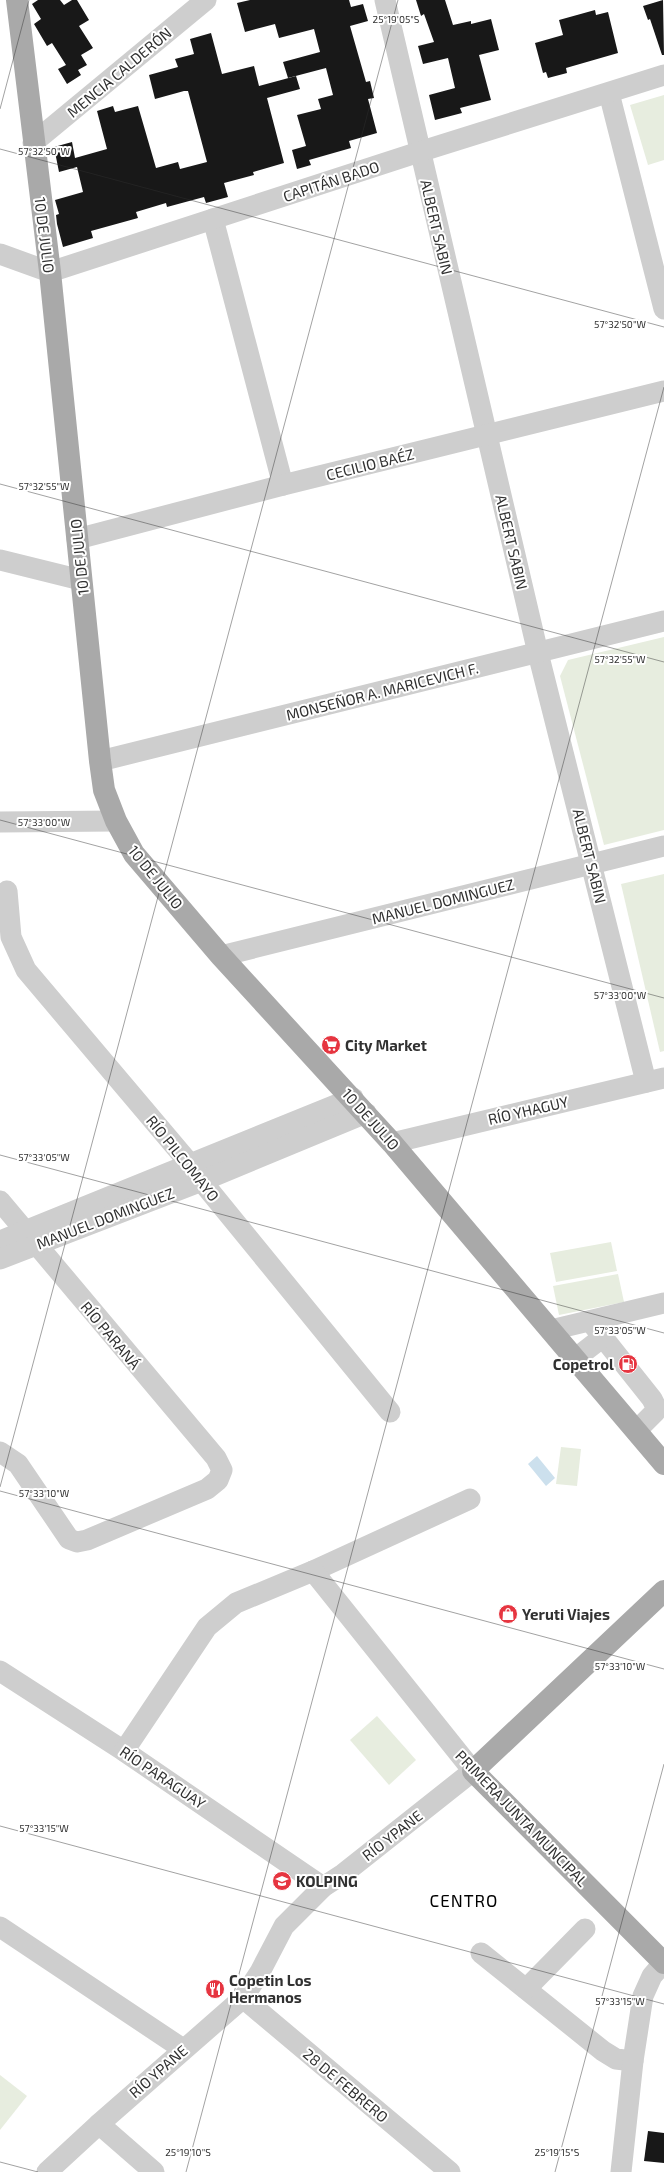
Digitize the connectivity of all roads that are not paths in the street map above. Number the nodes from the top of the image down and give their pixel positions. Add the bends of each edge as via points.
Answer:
1 (17, 0) edge
2 (206, 0) edge
3 (385, 0) edge
4 (664, 75) edge
5 (609, 92) junction
6 (33, 143) junction
7 (420, 152) junction
8 (213, 219) junction
9 (0, 254) edge
10 (50, 272) junction
11 (664, 309) edge
12 (664, 391) edge
13 (487, 435) junction
14 (283, 485) junction
15 (77, 539) junction
16 (0, 560) edge
17 (81, 580) junction
18 (664, 621) edge
19 (538, 653) junction
20 (100, 762) junction
21 (116, 820) junction
22 (0, 822) edge
23 (664, 846) edge
24 (592, 864) junction
25 (6, 891) dead end
26 (221, 956) junction
27 (655, 1080) edge
28 (360, 1106) junction
29 (392, 1143) junction
30 (196, 1173) junction
31 (0, 1201) edge
32 (30, 1237) junction
33 (0, 1241) edge
34 (0, 1259) edge
35 (664, 1303) edge
36 (590, 1321) junction
37 (551, 1330) junction
38 (603, 1337) junction
39 (576, 1358) junction
40 (390, 1412) dead end
41 (636, 1431) junction
42 (0, 1452) edge
43 (664, 1464) edge
44 (470, 1499) dead end
45 (313, 1571) junction
46 (664, 1591) edge
47 (0, 1672) edge
48 (124, 1751) junction
49 (473, 1771) junction
50 (323, 1887) junction
51 (0, 1927) edge
52 (585, 1929) dead end
53 (481, 1953) dead end
54 (664, 1963) edge
55 (526, 1989) junction
56 (243, 1998) junction
57 (183, 2049) junction
58 (633, 2061) junction
59 (99, 2124) junction
60 (47, 2172) edge
61 (154, 2172) edge
62 (450, 2172) edge
63 (621, 2172) edge

1 - 6 main road, 10 DE JULIO
2 - 6 street, MENCIA CALDERÓN
3 - 7 street, ALBERT SABIN
4 - 5 street, CAPITÁN BADO
5 - 7 street, CAPITÁN BADO
5 - 11 street
6 - 10 main road, 10 DE JULIO
7 - 8 street, CAPITÁN BADO
7 - 13 street, ALBERT SABIN
8 - 10 street, CAPITÁN BADO
8 - 14 street
9 - 10 street
10 - 15 main road, 10 DE JULIO
12 - 13 street, CECILIO BAÉZ
13 - 14 street, CECILIO BAÉZ
13 - 19 street, ALBERT SABIN
14 - 15 street, CECILIO BAÉZ
15 - 17 main road, 10 DE JULIO
16 - 17 street
17 - 20 main road, 10 DE JULIO
18 - 19 street, MONSEÑOR A. MARICEVICH F.
19 - 20 street, MONSEÑOR A. MARICEVICH F.
19 - 24 street, ALBERT SABIN
20 - 21 main road, 10 DE JULIO via 104,790
21 - 22 street
21 - 26 main road, 10 DE JULIO via 134,854
23 - 24 street, MANUEL DOMINGUEZ
24 - 26 street, MANUEL DOMINGUEZ
24 - 27 street, ALBERT SABIN
25 - 30 street, RÍO PILCOMAYO via 11,937 26,970
26 - 28 main road, 10 DE JULIO
27 - 29 street, RÍO YHAGUY
28 - 29 main road, 10 DE JULIO
28 - 30 street, MANUEL DOMINGUEZ
29 - 37 main road, 10 DE JULIO
30 - 32 street, MANUEL DOMINGUEZ
30 - 40 street, RÍO PILCOMAYO
31 - 32 street, RÍO PARANÁ
32 - 33 street, MANUEL DOMINGUEZ
32 - 34 street, MANUEL DOMINGUEZ
32 - 42 street, RÍO PARANÁ via 216,1458 222,1470 218,1480 207,1489 77,1542 69,1539 18,1464
35 - 36 street
36 - 37 street
36 - 38 street
37 - 39 main road, 10 DE JULIO
38 - 39 street
38 - 41 street via 655,1406 655,1412
39 - 41 main road, 10 DE JULIO
41 - 43 main road, 10 DE JULIO
44 - 45 street
45 - 48 street via 236,1603 208,1627
45 - 49 street, PRIMERA JUNTA MUNCIPAL
46 - 49 main road, RÍO YPANE
47 - 48 street, RÍO PARAGUAY
48 - 50 street, RÍO PARAGUAY
49 - 50 street, RÍO YPANE
49 - 54 main road, PRIMERA JUNTA MUNCIPAL
50 - 56 street, RÍO YPANE via 284,1926
51 - 57 street
52 - 55 street
53 - 55 street
54 - 58 street via 652,1976 643,1996
55 - 58 street via 603,2051 616,2059
56 - 57 street, RÍO YPANE
56 - 62 street, 28 DE FEBRERO
57 - 59 street, RÍO YPANE
58 - 63 street
59 - 60 street, RÍO YPANE
59 - 61 street

